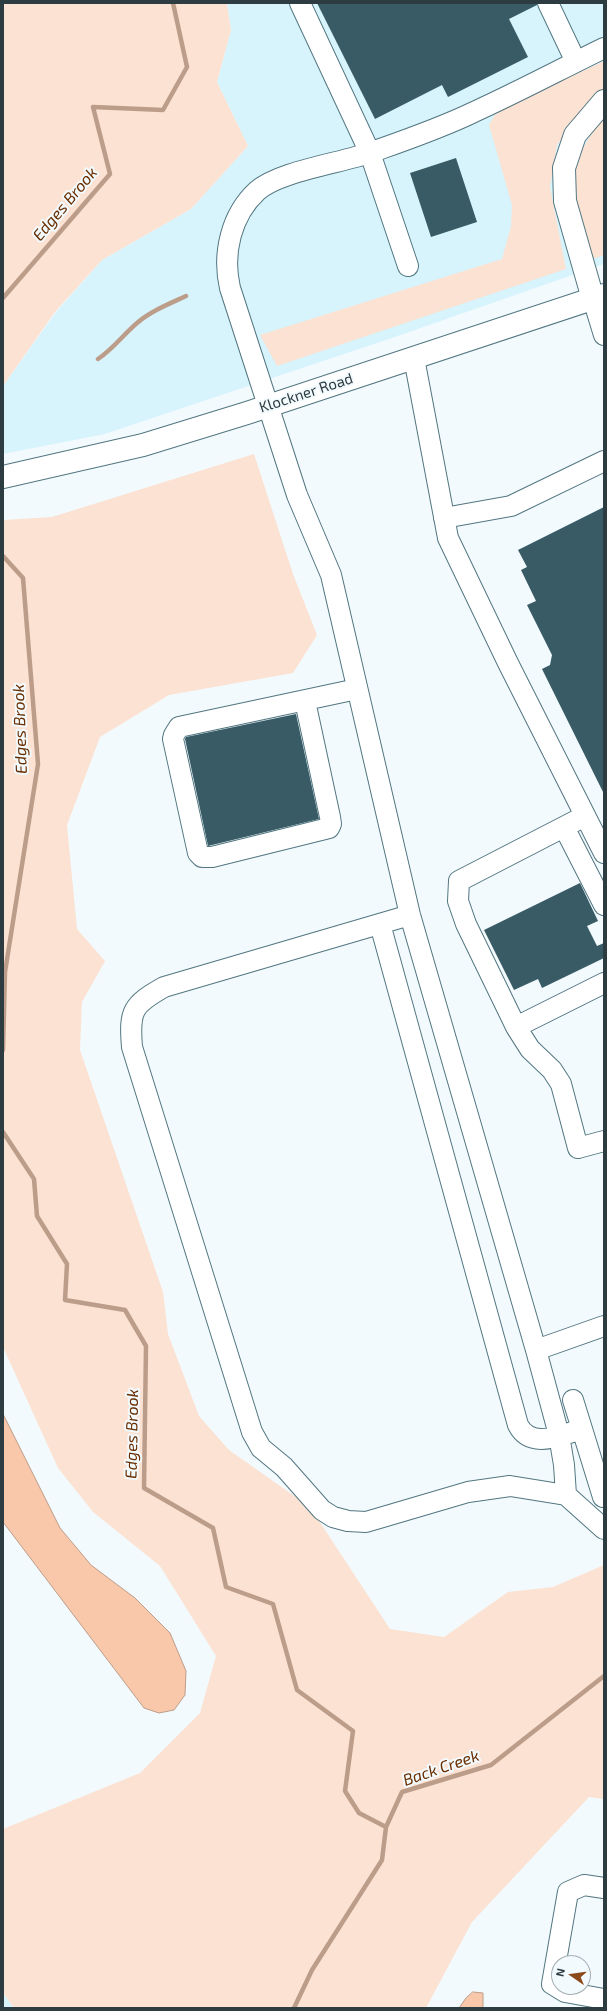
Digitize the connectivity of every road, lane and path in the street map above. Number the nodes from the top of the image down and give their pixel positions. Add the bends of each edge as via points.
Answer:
1 (300, 3) edge
2 (548, 3) edge
3 (604, 48) edge
4 (576, 62) junction
5 (604, 101) edge
6 (370, 153) junction
7 (408, 266) dead end
8 (599, 297) edge
9 (604, 335) edge
10 (414, 358) junction
11 (270, 405) junction
12 (604, 461) edge
13 (3, 477) edge
14 (444, 518) junction
15 (357, 689) junction
16 (305, 701) junction
17 (585, 816) junction
18 (564, 827) junction
19 (604, 853) edge
20 (604, 905) edge
21 (410, 915) junction
22 (380, 924) junction
23 (604, 983) edge
24 (516, 1027) junction
25 (604, 1141) edge
26 (604, 1326) edge
27 (536, 1350) junction
28 (573, 1400) dead end
29 (582, 1429) junction
30 (559, 1435) junction
31 (566, 1495) junction
32 (603, 1497) dead end
33 (604, 1529) edge
34 (604, 1888) edge
35 (604, 1999) edge

1 - 6 lane
2 - 4 lane
3 - 4 lane
4 - 6 lane via 473,113
5 - 8 main road via 575,135 564,168 565,201
6 - 7 lane
6 - 11 lane via 280,178 258,190 242,209 231,233 227,250 227,276
8 - 9 lane
8 - 10 main road, Klockner Road
10 - 11 main road, Klockner Road
10 - 14 lane
11 - 13 main road, Klockner Road via 143,445
11 - 15 lane via 298,495 330,575
12 - 14 lane via 511,506
14 - 17 lane via 448,538 457,559
15 - 16 lane
15 - 21 lane
16 - 16 lane via 184,725 175,732 173,739 198,853 202,857 212,857 329,828 331,824
17 - 18 lane
17 - 19 lane
18 - 20 lane
18 - 24 lane via 459,881 458,901 466,924
21 - 22 lane
21 - 27 lane
22 - 30 lane via 518,1425 522,1433 530,1438 539,1440
22 - 31 lane via 164,986 147,996 136,1007 130,1022 132,1048 252,1432 261,1448 284,1467 322,1510 333,1517 348,1521 366,1522 468,1492 510,1486
23 - 24 lane
24 - 25 lane via 530,1049 552,1070 561,1084 578,1148
26 - 27 lane
27 - 30 lane
28 - 29 lane
29 - 30 lane
29 - 32 lane
30 - 31 lane
31 - 33 lane
34 - 35 lane via 584,1885 568,1892 552,1984 565,1992

